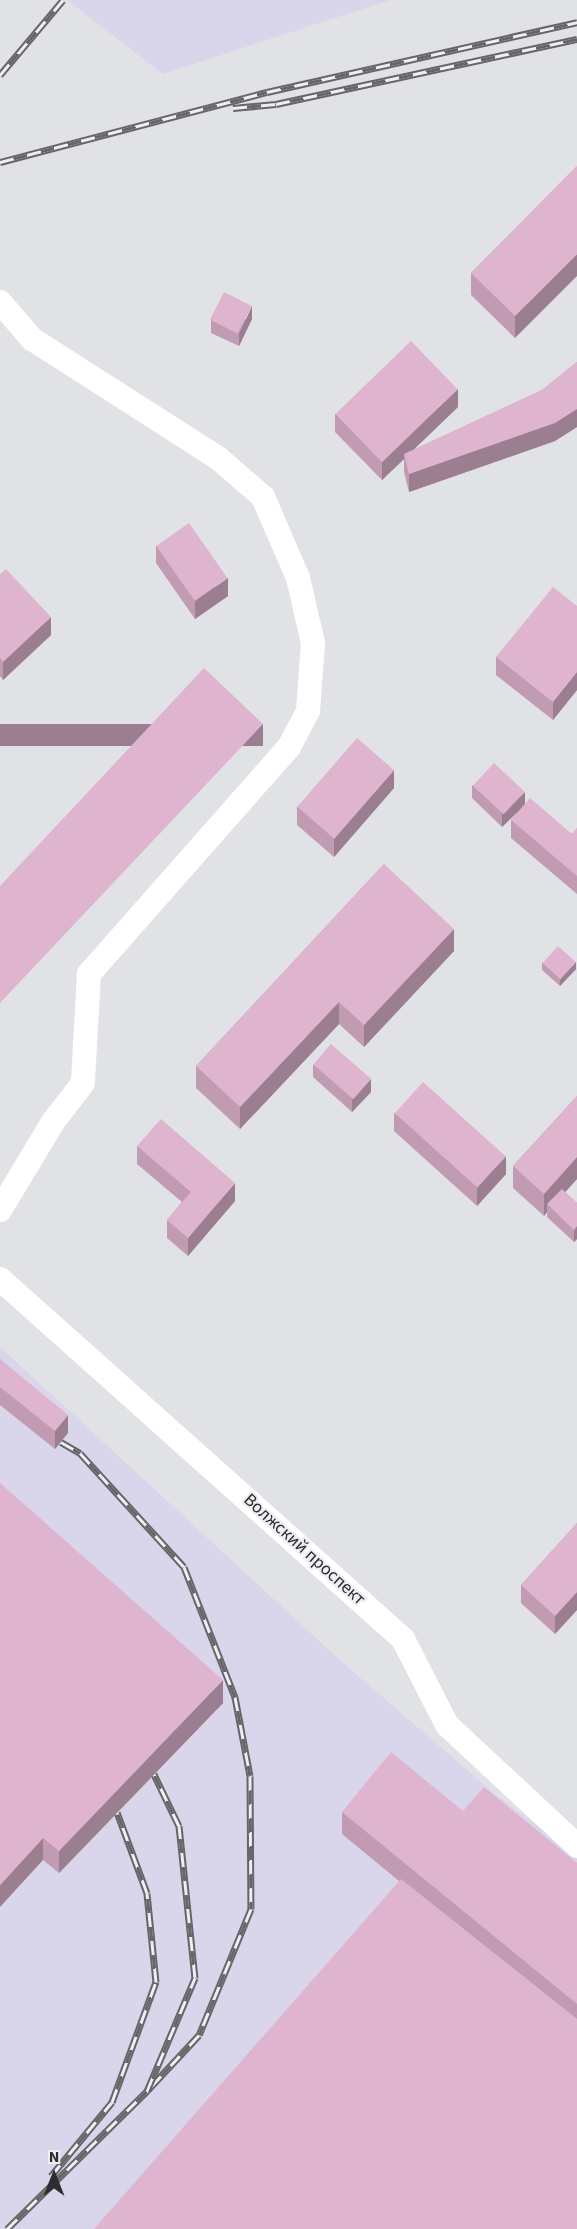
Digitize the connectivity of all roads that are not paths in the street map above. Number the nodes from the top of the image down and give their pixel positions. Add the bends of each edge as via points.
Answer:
1 (0, 302) edge
2 (0, 1210) edge
3 (0, 1279) edge
4 (577, 1846) edge

1 - 2 street via 32,339 218,458 263,497 298,578 313,644 308,711 289,747 89,974 83,1083 53,1122
3 - 4 street, Волжский проспект via 403,1639 447,1725

